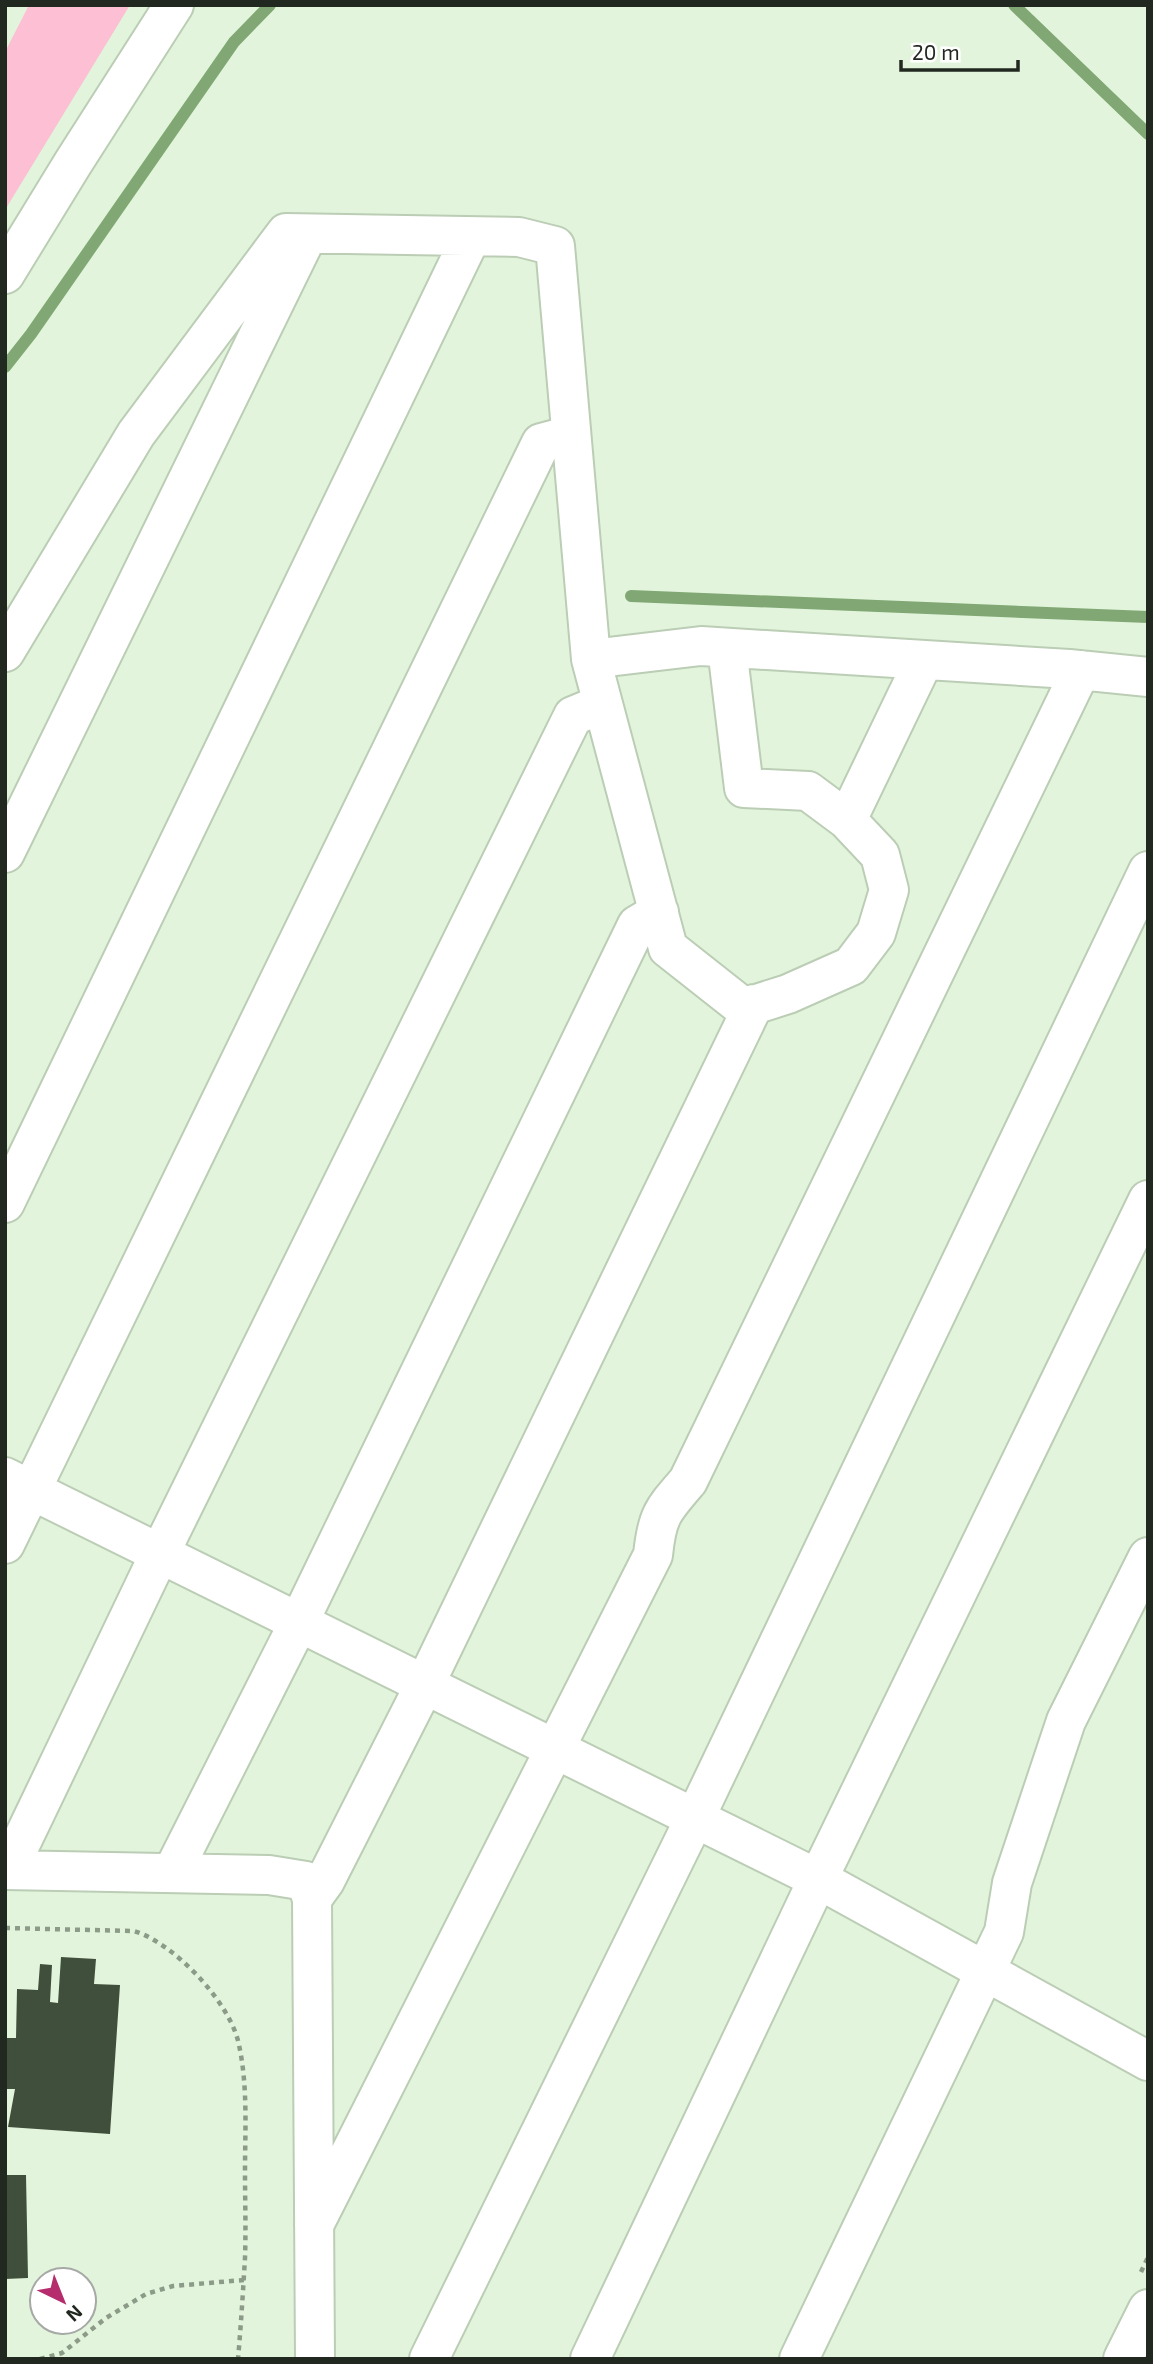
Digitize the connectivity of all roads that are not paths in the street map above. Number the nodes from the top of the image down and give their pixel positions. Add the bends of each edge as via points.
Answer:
1 (174, 5) edge
2 (308, 234) junction
3 (471, 237) junction
4 (5, 275) edge
5 (571, 435) junction
6 (727, 648) junction
7 (5, 652) edge
8 (591, 659) junction
9 (925, 660) junction
10 (1081, 670) junction
11 (1148, 677) edge
12 (603, 704) junction
13 (847, 820) junction
14 (5, 853) edge
15 (1148, 871) edge
16 (659, 912) junction
17 (754, 1004) junction
18 (1148, 1200) edge
19 (5, 1203) edge
20 (18, 1484) edge
21 (5, 1544) edge
22 (160, 1553) junction
23 (1148, 1558) edge
24 (299, 1622) junction
25 (425, 1684) junction
26 (557, 1750) junction
27 (695, 1818) junction
28 (7, 1870) edge
29 (172, 1873) junction
30 (818, 1879) junction
31 (312, 1899) junction
32 (986, 1971) junction
33 (1148, 2061) edge
34 (314, 2225) junction
35 (1148, 2309) edge
36 (315, 2359) edge
37 (429, 2359) edge
38 (590, 2359) edge
39 (799, 2359) edge
40 (1123, 2359) edge

1 - 4 main road
2 - 3 main road
2 - 7 main road via 286,233 136,434
2 - 14 main road
3 - 5 main road via 519,237 555,246
3 - 19 main road
5 - 8 main road
5 - 20 main road via 541,443
6 - 8 main road via 701,646
6 - 9 main road
6 - 13 main road via 744,788 808,791
8 - 12 main road
9 - 10 main road
9 - 13 main road
10 - 11 main road
10 - 26 main road via 688,1481 656,1524 653,1555
12 - 16 main road
12 - 22 main road via 573,716
13 - 17 main road via 880,855 889,890 876,933 851,966 788,995
15 - 27 main road
16 - 17 main road via 668,948 744,1007
16 - 24 main road via 637,925
17 - 25 main road
18 - 30 main road
20 - 21 main road
20 - 22 main road
22 - 24 main road
22 - 28 main road
23 - 32 main road via 1066,1721 1012,1883 1004,1932
24 - 25 main road
24 - 29 main road
25 - 26 main road
25 - 31 main road
26 - 27 main road
26 - 34 main road
27 - 30 main road
27 - 37 main road
28 - 29 main road
29 - 31 main road via 269,1875 306,1881
30 - 32 main road
30 - 38 main road
31 - 34 main road
32 - 33 main road
32 - 39 main road
34 - 36 main road
35 - 40 main road

